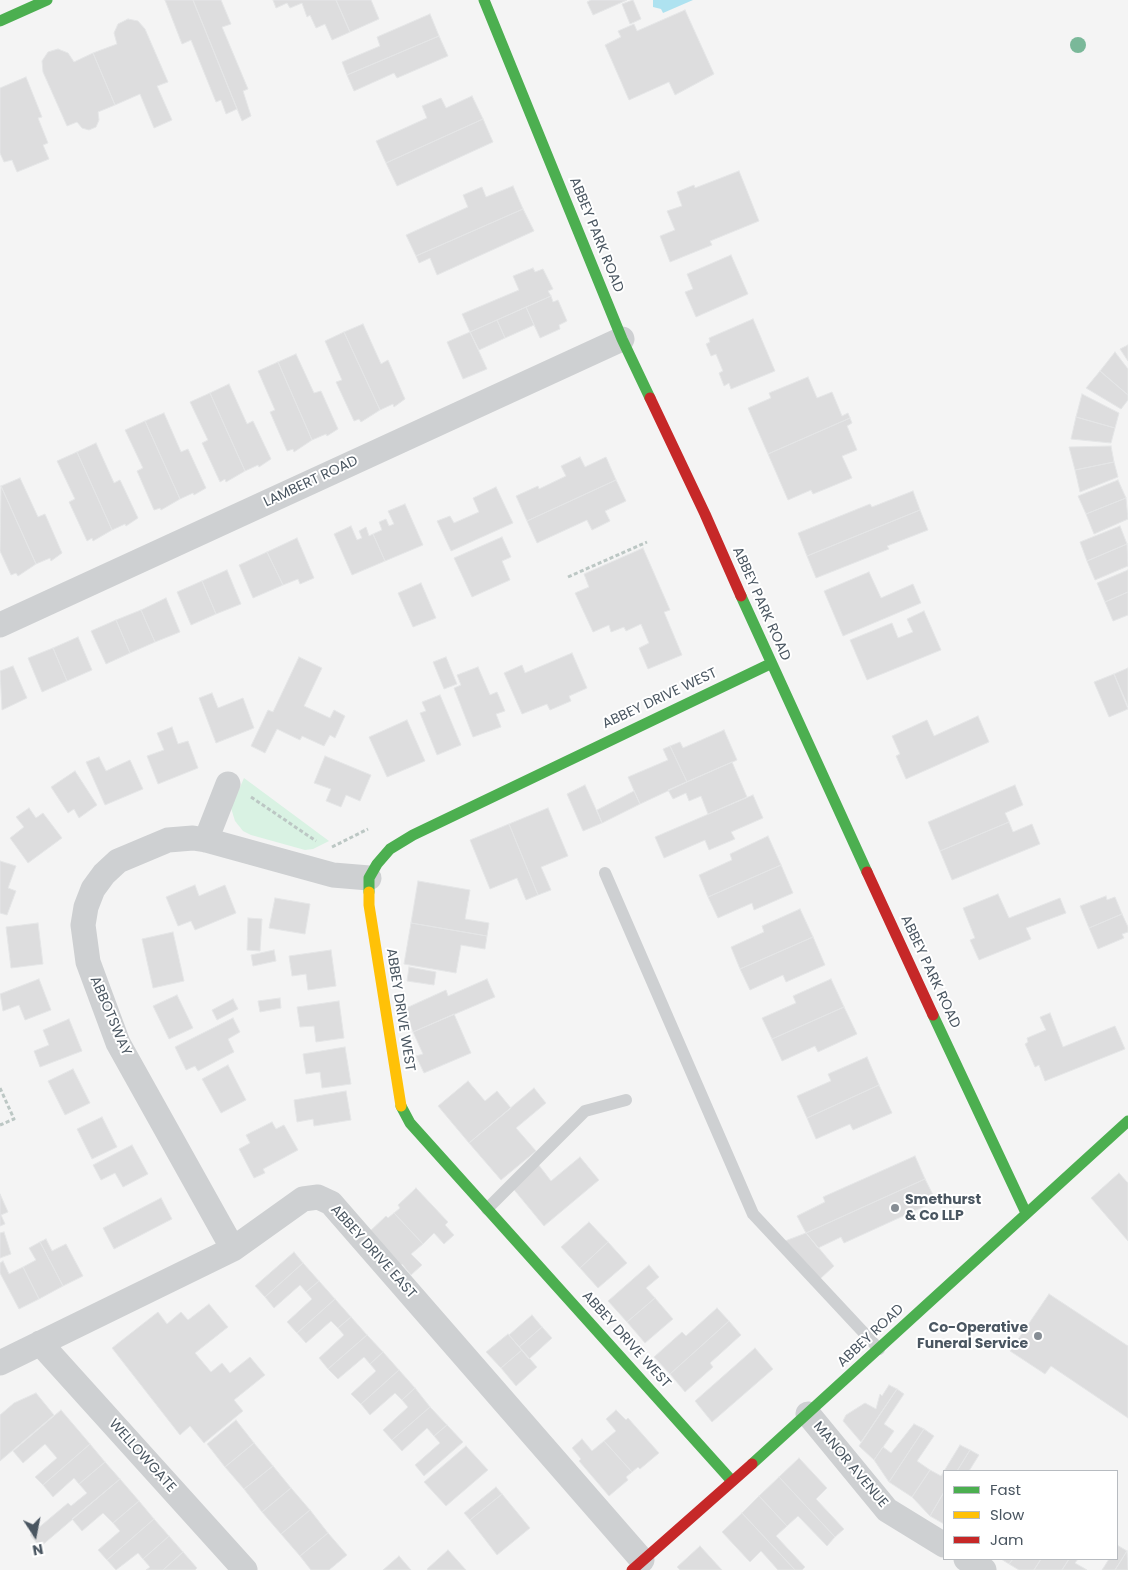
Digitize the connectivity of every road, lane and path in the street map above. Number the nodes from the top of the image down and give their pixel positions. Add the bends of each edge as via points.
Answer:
1 (47, 0) edge
2 (484, 0) edge
3 (0, 21) edge
4 (622, 339) junction
5 (647, 542) dead end
6 (568, 577) dead end
7 (0, 625) edge
8 (770, 664) junction
9 (227, 786) joint
10 (369, 828) dead end
11 (206, 840) junction
12 (319, 844) dead end
13 (327, 849) dead end
14 (606, 873) dead end
15 (369, 878) junction
16 (0, 1088) edge
17 (626, 1100) dead end
18 (1128, 1121) edge
19 (0, 1125) edge
20 (487, 1209) junction
21 (1026, 1213) junction
22 (233, 1249) junction
23 (40, 1343) junction
24 (879, 1349) junction
25 (0, 1363) edge
26 (808, 1414) junction
27 (731, 1480) junction
28 (943, 1545) edge
29 (968, 1560) edge
30 (637, 1565) edge
31 (245, 1570) edge
32 (984, 1570) edge

1 - 3 street
2 - 4 street, ABBEY PARK ROAD
4 - 7 street, LAMBERT ROAD
4 - 8 street, ABBEY PARK ROAD via 705,514
5 - 6 path
8 - 15 street, ABBEY DRIVE WEST via 413,835 390,850
8 - 21 street, ABBEY PARK ROAD
9 - 11 street
9 - 12 path via 255,799
10 - 13 path
11 - 15 street, ABBOTSWAY via 333,875
11 - 22 street, ABBOTSWAY via 168,840 118,861 93,889 83,925 84,944 118,1042
14 - 24 lane via 753,1214
15 - 20 street, ABBEY DRIVE WEST via 369,905 399,1102 410,1123
16 - 19 path via 14,1118
17 - 20 lane via 584,1111
18 - 21 street, ABBEY ROAD
20 - 27 street, ABBEY DRIVE WEST
21 - 24 street, ABBEY ROAD
22 - 23 street, ABBEY DRIVE EAST
22 - 30 street, ABBEY DRIVE EAST via 303,1199 318,1197 331,1203
23 - 25 street, ABBEY DRIVE EAST
23 - 31 street, WELLOWGATE
24 - 26 street, ABBEY ROAD
26 - 27 street, ABBEY ROAD
26 - 28 street, MANOR AVENUE via 887,1510
27 - 30 street, ABBEY ROAD
29 - 32 street

